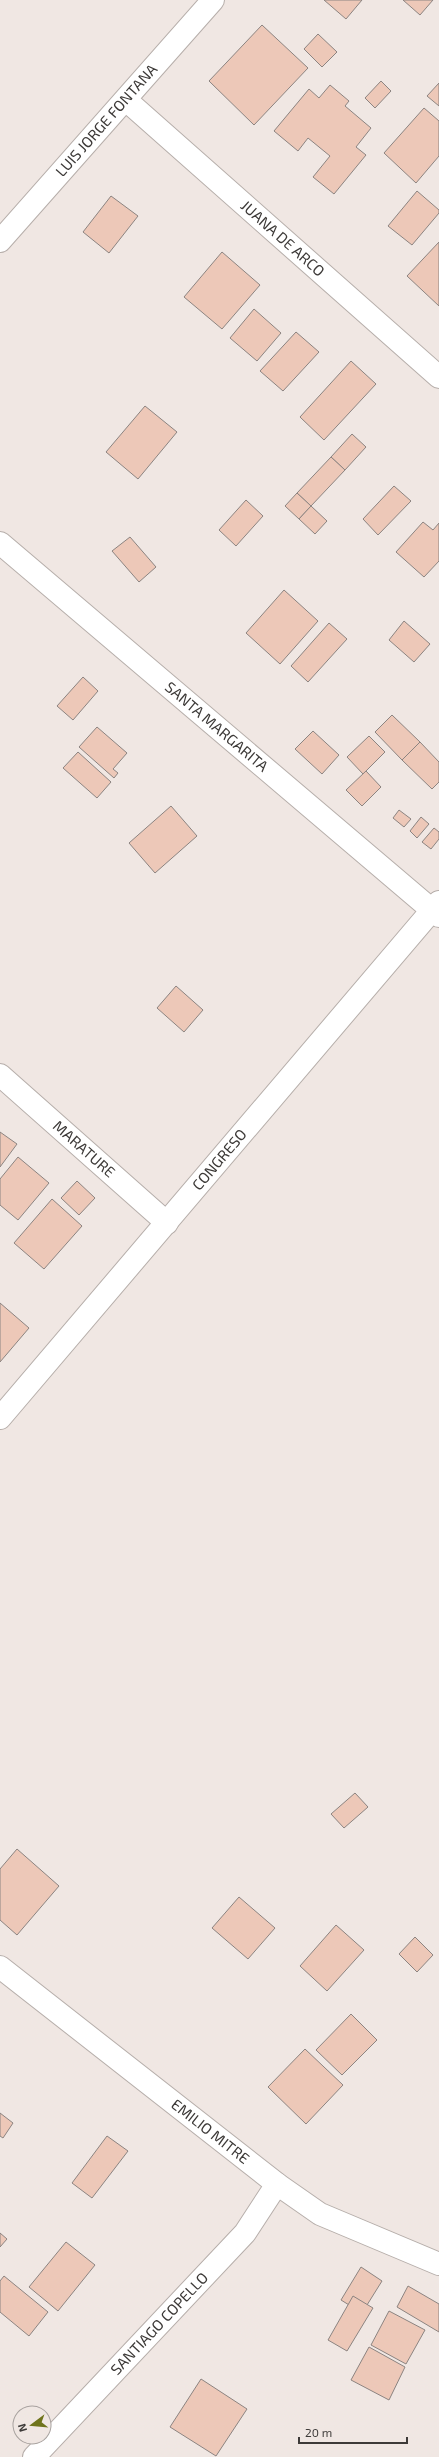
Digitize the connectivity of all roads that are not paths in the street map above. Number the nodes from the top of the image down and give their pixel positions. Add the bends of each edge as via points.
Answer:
1 (213, 0) edge
2 (126, 100) junction
3 (0, 241) edge
4 (439, 377) edge
5 (0, 543) edge
6 (437, 909) edge
7 (0, 1075) edge
8 (167, 1223) junction
9 (0, 1418) edge
10 (0, 1967) edge
11 (278, 2184) junction
12 (439, 2264) edge
13 (34, 2457) edge

1 - 2 street, LUIS JORGE FONTANA
2 - 3 street, LUIS JORGE FONTANA
2 - 4 street, JUANA DE ARCO
5 - 6 street, SANTA MARGARITA
6 - 8 street, CONGRESO
7 - 8 street, MARATURE
8 - 9 street, CONGRESO
10 - 11 street, EMILIO MITRE
11 - 12 street, EMILIO MITRE via 320,2214
11 - 13 street, SANTIAGO COPELLO via 244,2233

